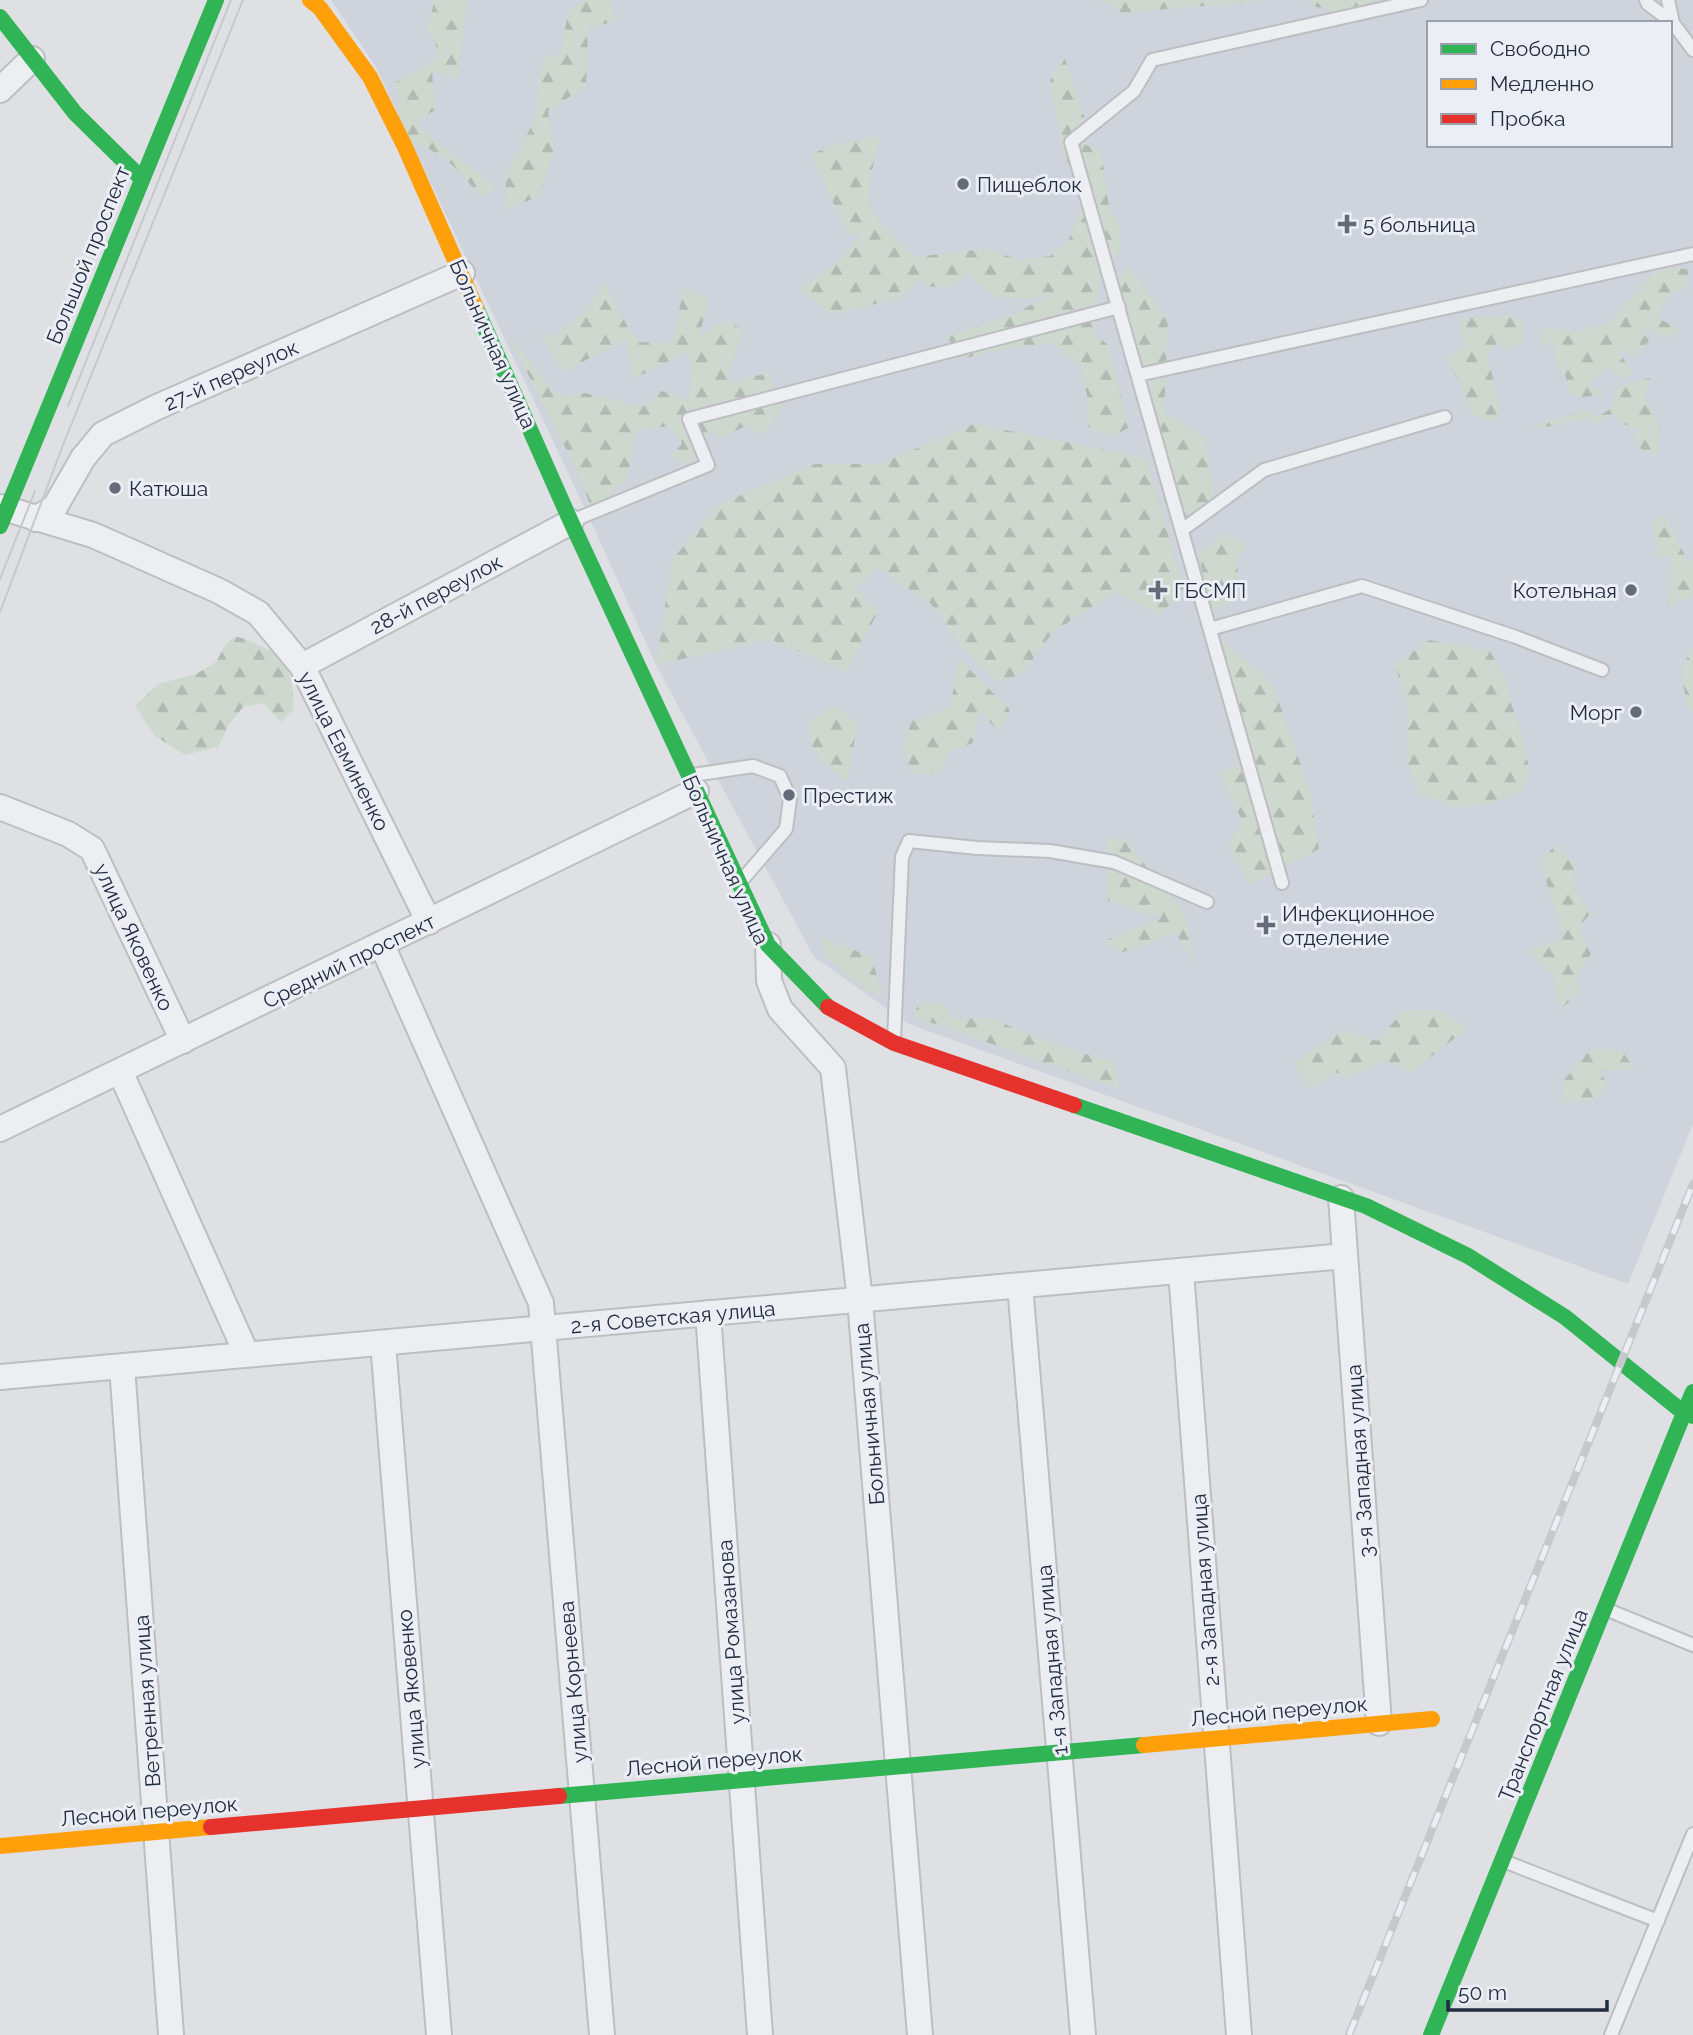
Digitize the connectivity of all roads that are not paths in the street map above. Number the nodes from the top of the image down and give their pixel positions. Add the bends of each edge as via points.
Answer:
1 (216, 0) edge
2 (310, 0) edge
3 (1421, 0) edge
4 (1646, 0) edge
5 (1668, 0) edge
6 (0, 17) edge
7 (1670, 21) edge
8 (1673, 23) joint
9 (1693, 50) edge
10 (33, 59) junction
11 (0, 90) edge
12 (142, 178) junction
13 (1693, 254) edge
14 (462, 273) junction
15 (1119, 307) junction
16 (1138, 375) junction
17 (1446, 417) dead end
18 (2, 514) edge
19 (36, 519) junction
20 (570, 522) junction
21 (1182, 530) junction
22 (1210, 629) junction
23 (302, 666) junction
24 (1602, 670) dead end
25 (692, 783) junction
26 (0, 807) edge
27 (739, 883) junction
28 (1282, 883) dead end
29 (1207, 902) dead end
30 (429, 922) junction
31 (768, 944) junction
32 (382, 945) junction
33 (183, 1041) junction
34 (894, 1043) junction
35 (120, 1071) junction
36 (0, 1129) edge
37 (1341, 1198) junction
38 (1345, 1256) junction
39 (1181, 1271) junction
40 (1020, 1285) junction
41 (860, 1300) junction
42 (708, 1314) junction
43 (545, 1328) junction
44 (383, 1343) junction
45 (247, 1355) junction
46 (122, 1366) junction
47 (0, 1377) edge
48 (1693, 1392) edge
49 (1689, 1415) edge
50 (1605, 1609) junction
51 (1693, 1645) edge
52 (1432, 1719) dead end
53 (1378, 1724) junction
54 (1216, 1738) junction
55 (1059, 1752) junction
56 (898, 1766) junction
57 (742, 1780) junction
58 (582, 1794) junction
59 (421, 1808) junction
60 (156, 1832) junction
61 (1693, 1834) edge
62 (0, 1846) edge
63 (1502, 1861) junction
64 (1658, 1921) junction
65 (171, 2035) edge
66 (439, 2035) edge
67 (602, 2035) edge
68 (760, 2035) edge
69 (920, 2035) edge
70 (1083, 2035) edge
71 (1239, 2035) edge
72 (1431, 2035) edge
73 (1611, 2035) edge

1 - 12 main road, Большой проспект
2 - 14 main road, Больничная улица via 370,77
3 - 15 lane via 1152,61 1133,91 1071,142
4 - 7 lane
5 - 8 lane
6 - 10 main road
8 - 9 lane
10 - 11 street
10 - 12 main road via 75,113
12 - 18 main road, Большой проспект
13 - 16 lane
14 - 19 street, 27-й переулок via 103,434 83,458 55,507
14 - 20 main road, Больничная улица
15 - 16 lane
15 - 20 lane via 689,419 708,465
16 - 21 lane
17 - 21 lane via 1264,470
18 - 19 street, улица Евминенко
19 - 23 street, улица Евминенко via 93,535 219,591 258,613
20 - 23 street, 28-й переулок
20 - 25 main road, Больничная улица
21 - 22 lane
22 - 24 lane via 1362,586
22 - 28 lane
23 - 30 street, улица Евминенко
25 - 27 main road, Больничная улица
25 - 27 lane via 753,766 780,776 790,800 786,829
25 - 30 street, Средний проспект
26 - 33 street, улица Яковенко via 68,834 92,849
27 - 31 main road, Больничная улица
29 - 34 lane via 1114,863 1051,850 909,841 902,857
30 - 32 street, Средний проспект
31 - 34 main road via 827,1007
31 - 41 street, Больничная улица via 769,981 780,1009 833,1068
32 - 33 street, Средний проспект
32 - 43 street via 541,1303
33 - 35 street, Средний проспект
34 - 37 main road
35 - 36 street, Средний проспект
35 - 45 street
37 - 38 street, 3-я Западная улица
37 - 49 main road via 1468,1256 1564,1317
38 - 39 street, 2-я Советская улица
38 - 53 street, 3-я Западная улица
39 - 40 street, 2-я Советская улица
39 - 54 street, 2-я Западная улица
40 - 41 street, 2-я Советская улица
40 - 55 street, 1-я Западная улица
41 - 42 street, 2-я Советская улица
41 - 56 street, Больничная улица
42 - 43 street, 2-я Советская улица
42 - 57 street, улица Ромазанова
43 - 44 street, 2-я Советская улица
43 - 58 street, улица Корнеева
44 - 45 street, 2-я Советская улица
44 - 59 street, улица Яковенко
45 - 46 street, 2-я Советская улица
46 - 47 street, 2-я Советская улица
46 - 60 street, Ветренная улица
48 - 49 main road, Транспортная улица
49 - 50 main road, Транспортная улица
50 - 51 lane
50 - 63 main road, Транспортная улица
52 - 53 main road, Лесной переулок
53 - 54 main road, Лесной переулок
54 - 55 main road, Лесной переулок
54 - 71 street, 2-я Западная улица
55 - 56 main road, Лесной переулок
55 - 70 street, 1-я Западная улица
56 - 57 main road, Лесной переулок
56 - 69 street, Больничная улица
57 - 58 main road, Лесной переулок
57 - 68 street, улица Ромазанова
58 - 59 main road, Лесной переулок
58 - 67 street, улица Корнеева
59 - 60 main road, Лесной переулок
59 - 66 street, улица Яковенко
60 - 62 main road, Лесной переулок
60 - 65 street, Ветренная улица
61 - 64 lane
63 - 64 lane
63 - 72 main road, Транспортная улица
64 - 73 lane

